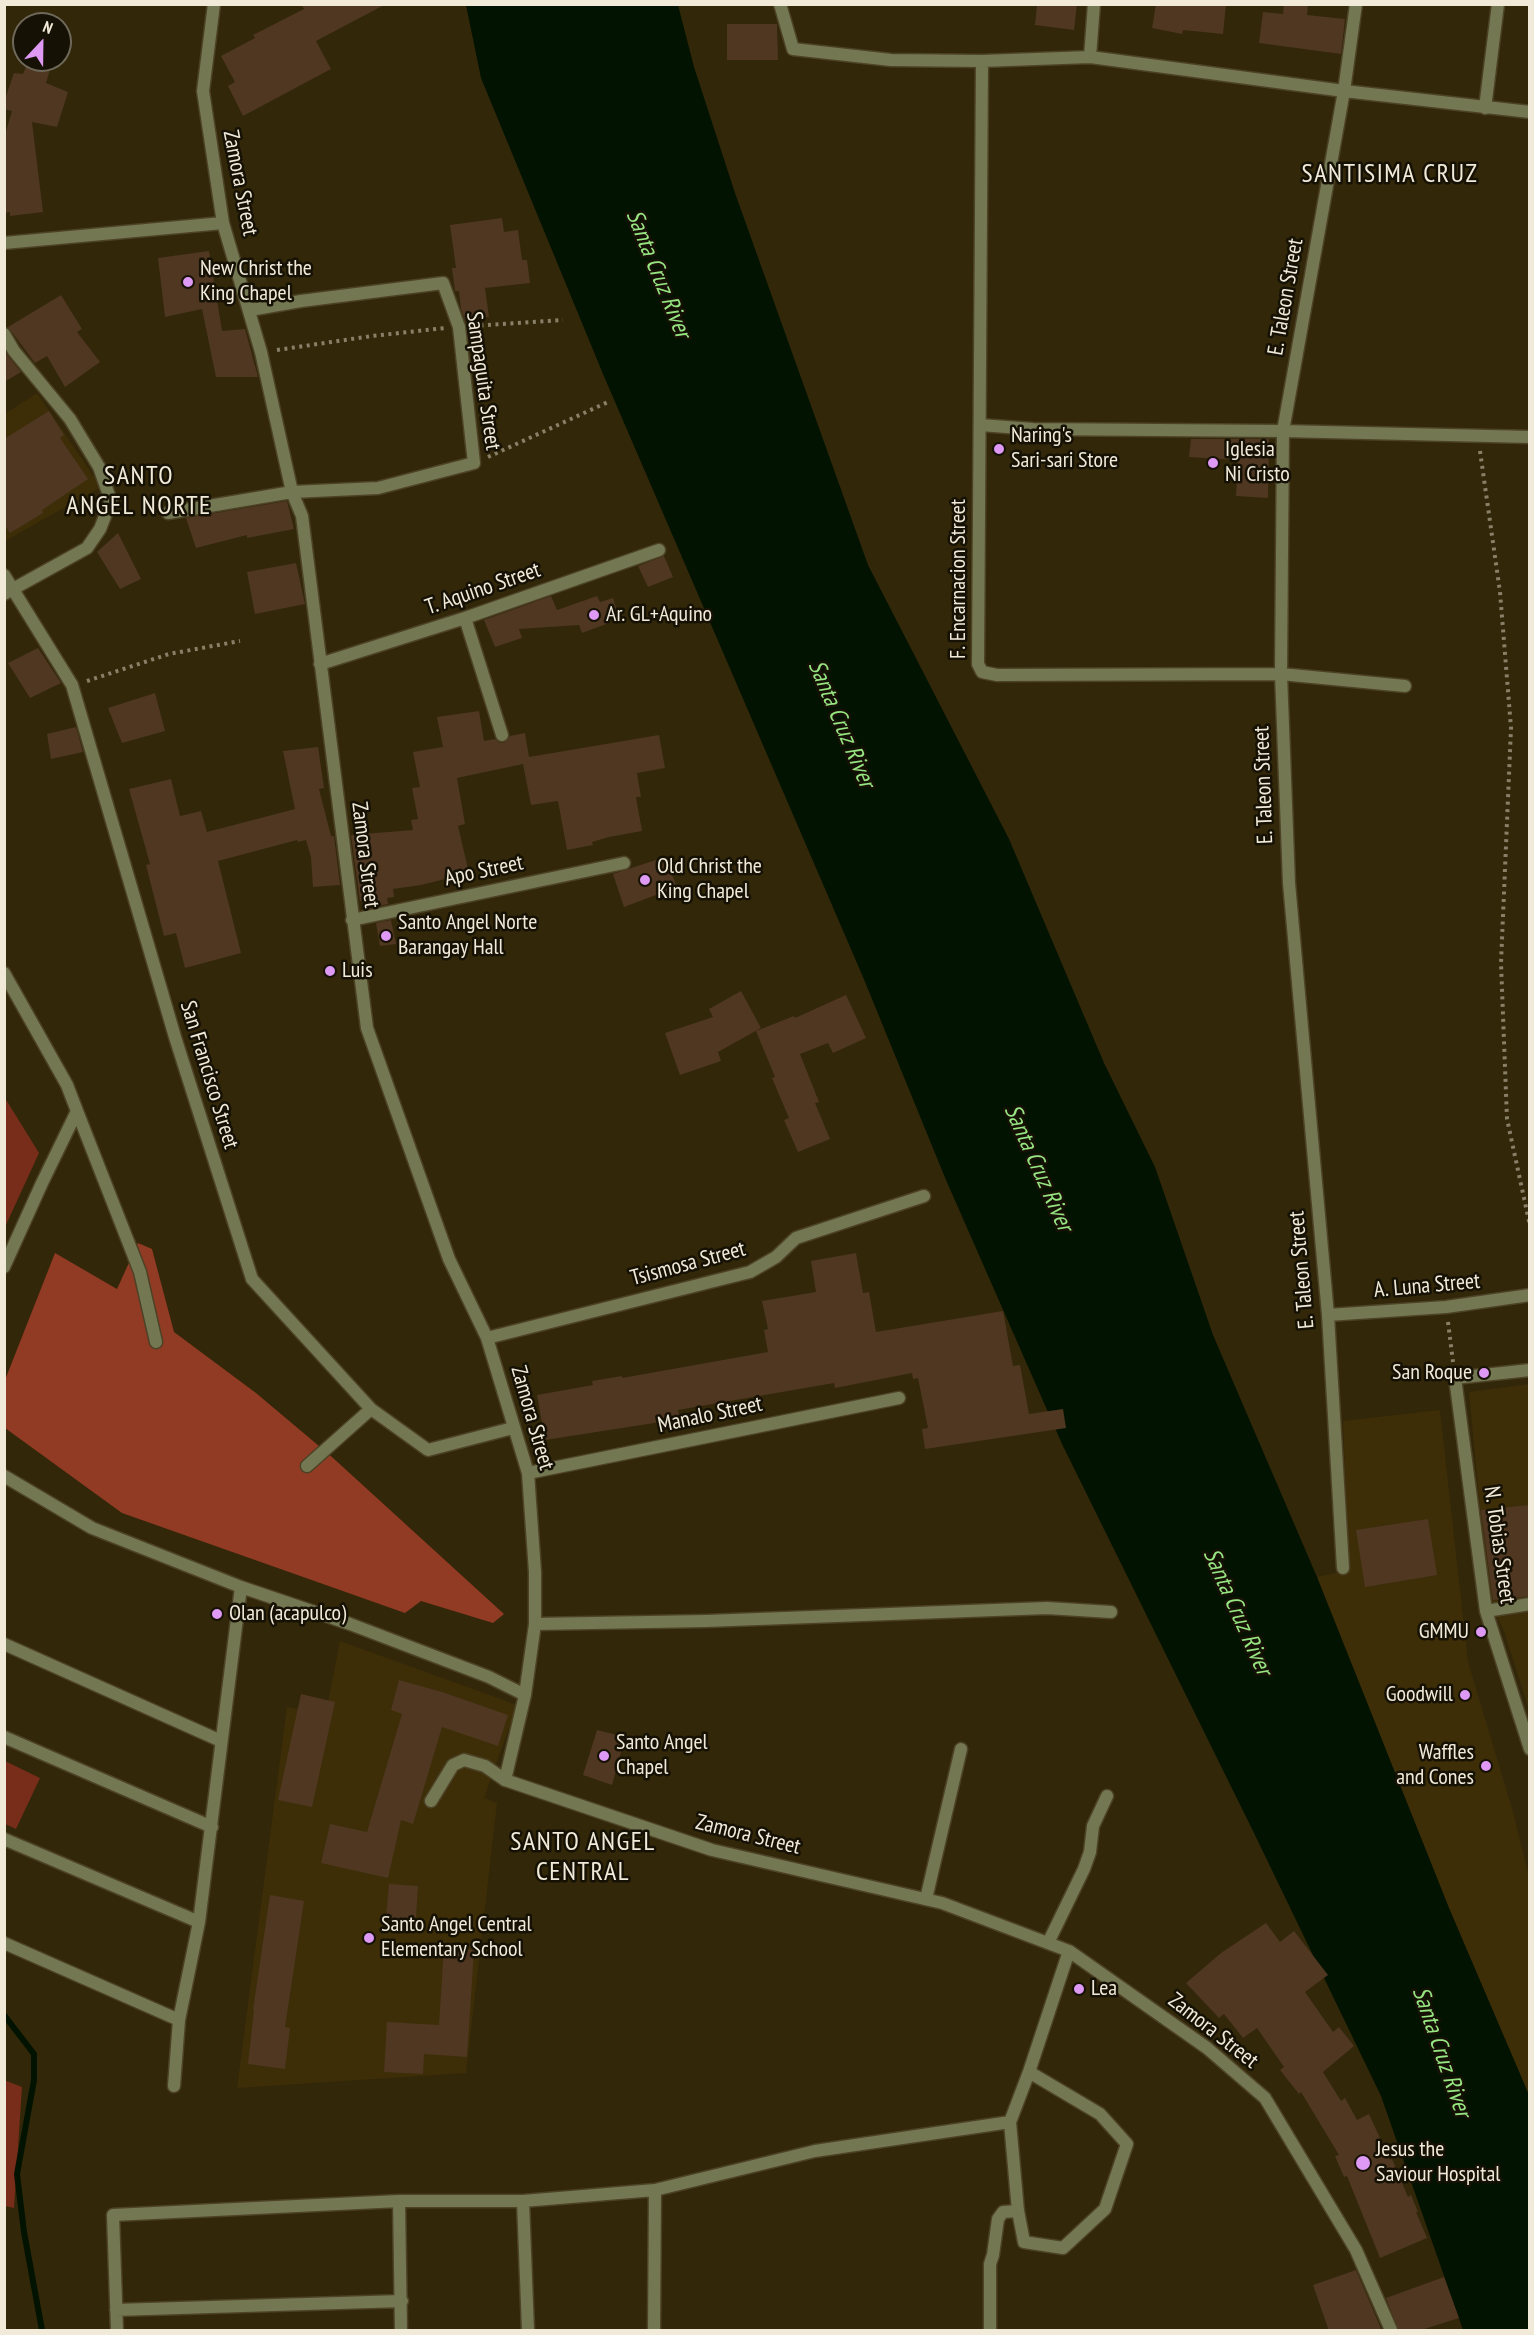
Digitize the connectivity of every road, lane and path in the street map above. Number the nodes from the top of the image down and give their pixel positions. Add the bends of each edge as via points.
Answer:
1 (214, 4) edge
2 (780, 4) edge
3 (1094, 4) edge
4 (1356, 4) edge
5 (1498, 4) edge
6 (1090, 57) junction
7 (982, 61) junction
8 (1344, 91) junction
9 (1485, 108) junction
10 (1530, 112) edge
11 (223, 223) junction
12 (4, 243) edge
13 (250, 310) junction
14 (563, 320) dead end
15 (459, 327) junction
16 (4, 334) edge
17 (261, 352) junction
18 (608, 402) dead end
19 (980, 425) junction
20 (1283, 431) junction
21 (1478, 436) junction
22 (1530, 437) edge
23 (474, 463) junction
24 (292, 492) junction
25 (168, 513) dead end
26 (660, 550) dead end
27 (4, 574) edge
28 (9, 591) edge
29 (465, 618) junction
30 (240, 641) dead end
31 (320, 664) junction
32 (1281, 674) junction
33 (72, 686) junction
34 (1405, 686) dead end
35 (502, 735) dead end
36 (624, 863) dead end
37 (352, 920) junction
38 (4, 973) edge
39 (76, 1112) junction
40 (924, 1196) dead end
41 (1530, 1226) edge
42 (4, 1267) edge
43 (1530, 1295) edge
44 (1446, 1307) junction
45 (1328, 1315) junction
46 (487, 1338) junction
47 (156, 1342) dead end
48 (1530, 1370) edge
49 (1455, 1378) junction
50 (899, 1398) dead end
51 (371, 1408) junction
52 (513, 1428) junction
53 (307, 1466) dead end
54 (528, 1473) junction
55 (4, 1476) edge
56 (1343, 1568) dead end
57 (241, 1587) junction
58 (1530, 1604) edge
59 (1486, 1611) junction
60 (1111, 1612) dead end
61 (535, 1624) junction
62 (4, 1644) edge
63 (525, 1695) junction
64 (4, 1737) edge
65 (220, 1741) junction
66 (960, 1749) dead end
67 (1530, 1749) edge
68 (505, 1780) junction
69 (1107, 1796) dead end
70 (430, 1801) dead end
71 (212, 1827) junction
72 (4, 1839) edge
73 (926, 1899) junction
74 (199, 1922) junction
75 (4, 1943) edge
76 (1048, 1943) junction
77 (1068, 1951) junction
78 (179, 2020) junction
79 (1029, 2072) junction
80 (174, 2086) dead end
81 (1010, 2122) junction
82 (655, 2190) junction
83 (399, 2201) junction
84 (523, 2201) junction
85 (1018, 2211) junction
86 (402, 2301) junction
87 (116, 2310) junction
88 (117, 2331) edge
89 (401, 2331) edge
90 (528, 2331) edge
91 (654, 2331) edge
92 (990, 2331) edge
93 (1391, 2331) edge

1 - 11 street, Zamora Street via 202,91
2 - 7 street via 793,50 891,60
3 - 6 street
4 - 8 street, E. Taleon Street
5 - 9 street
6 - 7 street
6 - 8 street
7 - 19 street, F. Encarnacion Street
8 - 9 street
8 - 20 street, E. Taleon Street
9 - 10 street
11 - 12 street
11 - 13 street, Zamora Street
13 - 15 street, Sampaguita Street via 443,283
13 - 17 street, Zamora Street
14 - 15 path
15 - 17 path
15 - 23 street, Sampaguita Street
16 - 28 street via 70,419 99,467 111,501 87,548
17 - 24 street, Zamora Street
18 - 23 path
19 - 20 street
19 - 32 street, F. Encarnacion Street via 978,664 982,672
20 - 21 street
20 - 32 street, E. Taleon Street
21 - 22 street
21 - 41 path via 1500,592 1511,728 1501,963 1507,1119
23 - 24 street, Sampaguita Street via 378,488
24 - 25 street, Sampaguita Street
24 - 31 street, Zamora Street via 302,516
26 - 29 street, T. Aquino Street
27 - 28 street, San Francisco Street
28 - 33 street, San Francisco Street
29 - 31 street, T. Aquino Street
29 - 35 street
30 - 33 path via 169,654
31 - 37 street, Zamora Street
32 - 34 street, F. Encarnacion Street
32 - 45 street, E. Taleon Street via 1289,883
33 - 51 street, San Francisco Street via 171,1025 252,1279
36 - 37 street, Apo Street
37 - 46 street, Zamora Street via 367,1028 449,1259
38 - 39 street via 67,1085
39 - 42 street
39 - 47 street via 140,1272
40 - 46 street, Tsismosa Street via 796,1238 776,1257 750,1272
43 - 44 street, A. Luna Street
44 - 45 street, A. Luna Street
44 - 49 path
45 - 56 street, E. Taleon Street
46 - 52 street, Zamora Street
48 - 49 street
49 - 59 street, N. Tobias Street
50 - 54 street, Manalo Street
51 - 52 street, San Francisco Street via 428,1450
51 - 53 street
52 - 54 street, Zamora Street
54 - 61 street, Zamora Street via 536,1572
55 - 57 street via 92,1528
57 - 63 street via 350,1624 489,1677
57 - 65 street
58 - 59 street
59 - 67 street, N. Tobias Street
60 - 61 street via 1047,1608
61 - 63 street, Zamora Street
62 - 65 street
63 - 68 street, Zamora Street
64 - 71 street
65 - 71 street
66 - 73 street
68 - 70 street via 484,1766 464,1760 453,1765
68 - 73 street, Zamora Street via 712,1850
69 - 76 street via 1093,1826 1084,1869
71 - 74 street
72 - 74 street
73 - 76 street, Zamora Street
74 - 78 street
75 - 78 street
76 - 77 street, Zamora Street
77 - 79 street
77 - 93 street, Zamora Street via 1207,2048 1264,2098 1356,2250
78 - 80 street
79 - 81 street
79 - 85 street via 1100,2114 1127,2144 1105,2209 1063,2248 1024,2242
81 - 82 street via 815,2151
81 - 85 street
82 - 84 street
82 - 91 street
83 - 84 street
83 - 86 street
83 - 87 street via 113,2215
84 - 90 street
85 - 92 street via 1003,2212 998,2219 990,2264
86 - 87 street
86 - 89 street
87 - 88 street

